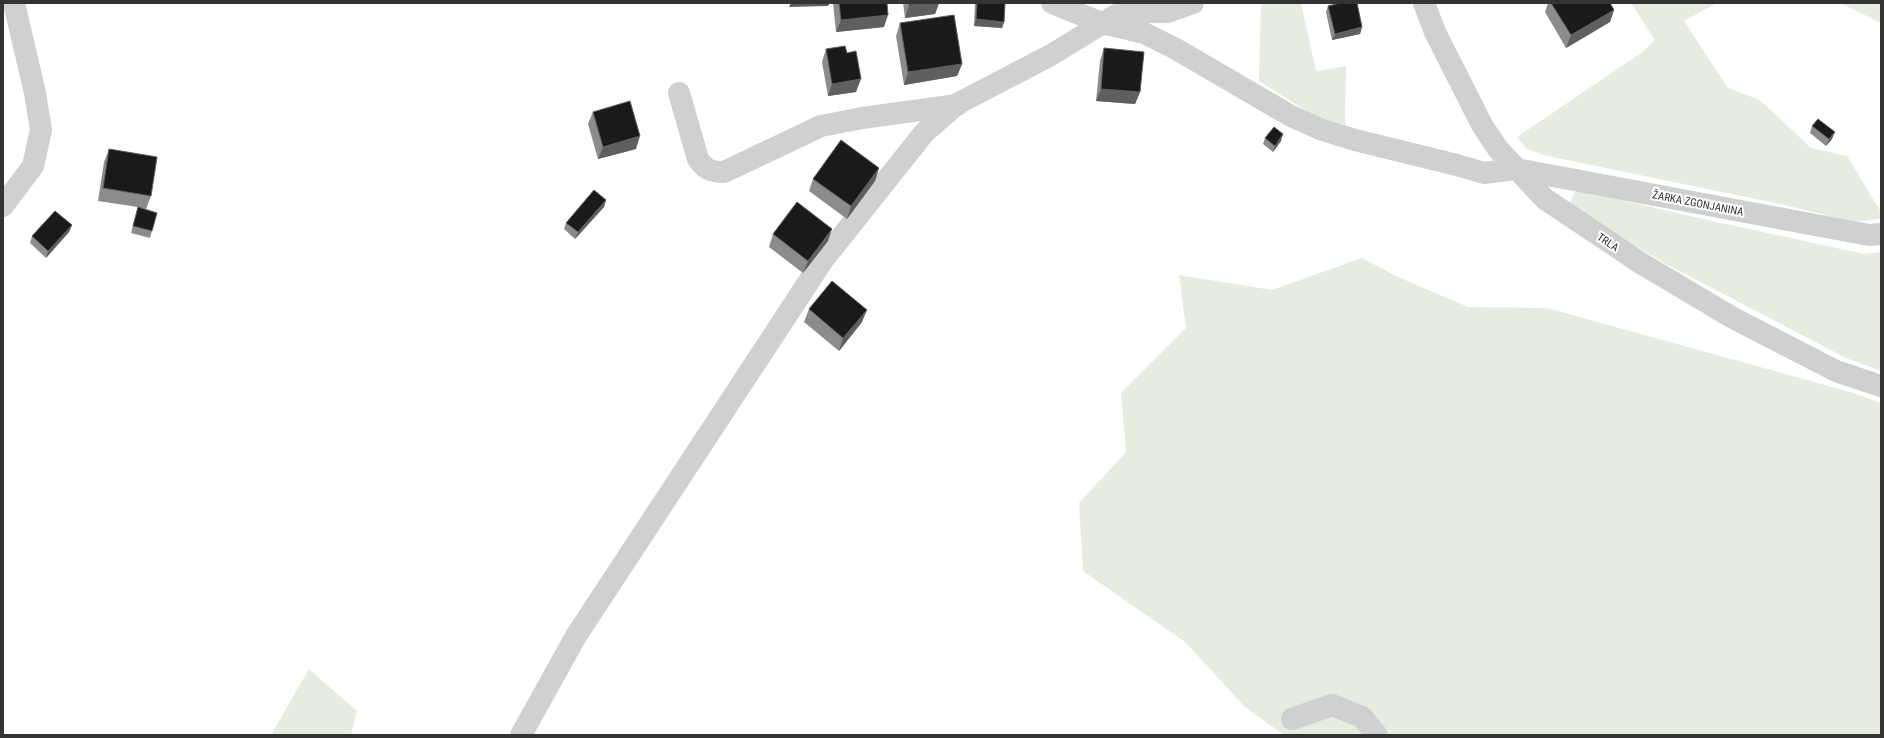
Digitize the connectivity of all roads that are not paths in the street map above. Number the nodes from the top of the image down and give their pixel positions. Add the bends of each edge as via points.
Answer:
1 (14, 3) edge
2 (1052, 3) edge
3 (1192, 3) edge
4 (1424, 3) edge
5 (1102, 23) junction
6 (679, 93) dead end
7 (957, 104) junction
8 (1516, 169) junction
9 (3, 206) edge
10 (1881, 234) edge
11 (1881, 386) edge
12 (1292, 719) dead end
13 (521, 735) edge
14 (1377, 735) edge

1 - 9 street via 41,130 33,166
2 - 5 street, ŽARKA ZGONJANINA
3 - 5 street via 1168,12 1116,15
4 - 8 street, TRLA via 1435,32 1482,125 1498,149
5 - 7 street via 1051,55
5 - 8 street, ŽARKA ZGONJANINA via 1144,33 1291,116 1320,129 1484,173
6 - 7 street via 698,159 703,167 712,172 724,172 821,126
7 - 13 street via 924,133 824,260 576,636
8 - 10 street, ŽARKA ZGONJANINA via 1869,235
8 - 11 street, TRLA via 1545,199 1619,249 1733,318 1836,371
12 - 14 street via 1332,706 1362,717

